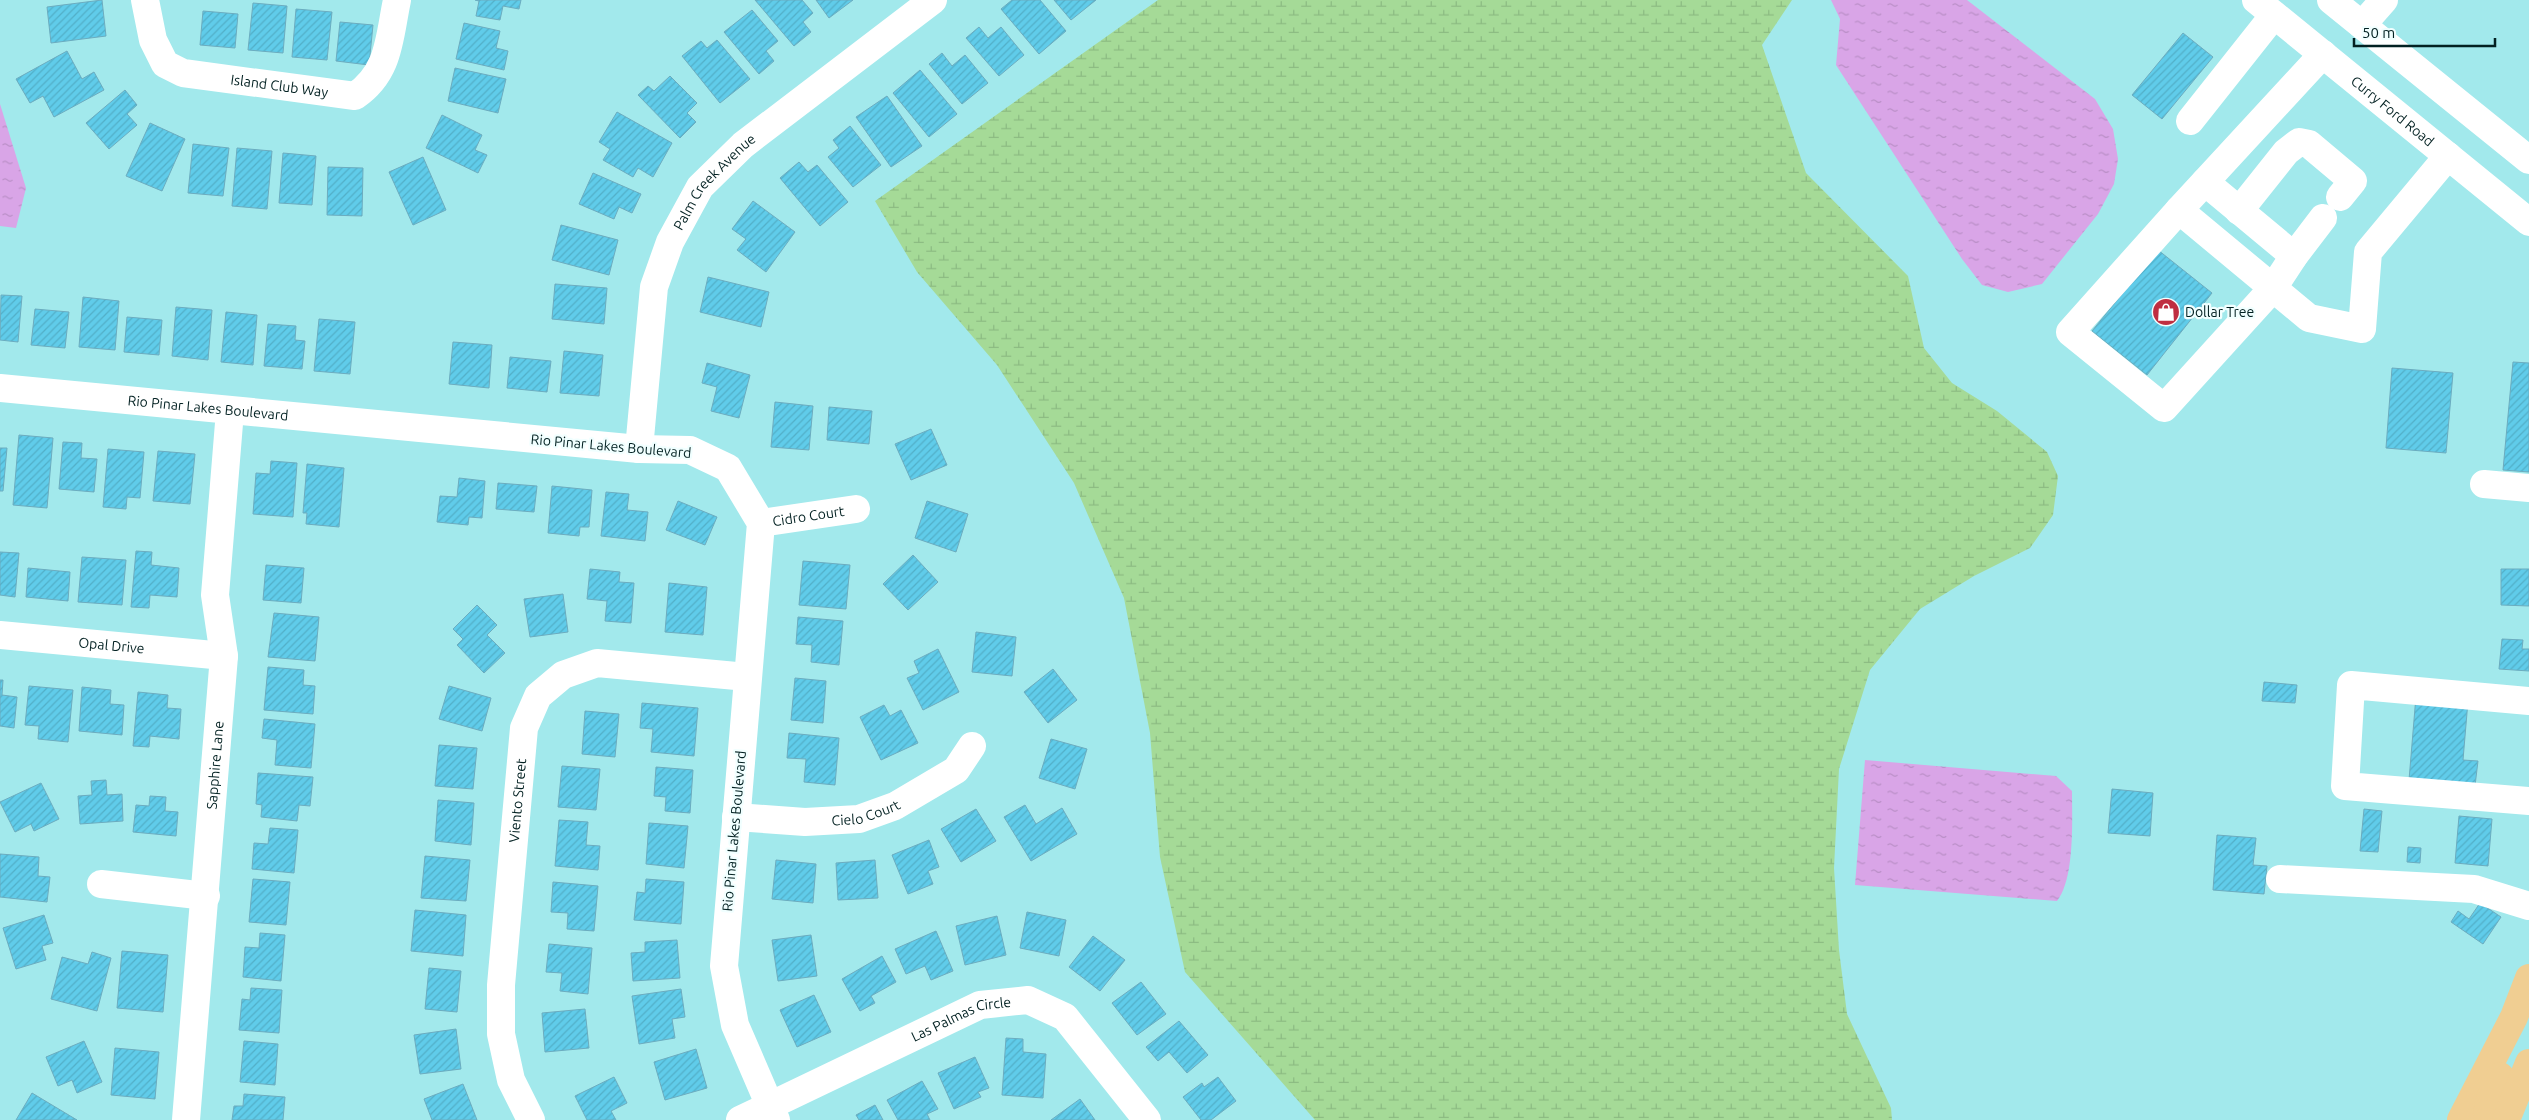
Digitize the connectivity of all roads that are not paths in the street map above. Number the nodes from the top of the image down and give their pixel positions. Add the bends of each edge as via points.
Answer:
1 (145, 0) edge
2 (396, 0) edge
3 (932, 0) edge
4 (2331, 0) edge
5 (2384, 0) edge
6 (2265, 7) edge
7 (2362, 25) junction
8 (2323, 54) junction
9 (2190, 121) dead end
10 (2448, 156) junction
11 (2529, 160) edge
12 (2206, 182) junction
13 (2340, 197) dead end
14 (2179, 210) junction
15 (2239, 211) junction
16 (2323, 218) dead end
17 (2529, 222) edge
18 (2294, 256) junction
19 (2273, 288) junction
20 (0, 388) edge
21 (230, 410) junction
22 (639, 449) junction
23 (2484, 484) dead end
24 (2529, 488) edge
25 (856, 509) dead end
26 (761, 523) junction
27 (0, 635) edge
28 (224, 656) junction
29 (747, 677) junction
30 (2529, 702) edge
31 (972, 746) dead end
32 (2529, 801) edge
33 (736, 817) junction
34 (2280, 879) dead end
35 (101, 884) dead end
36 (206, 896) junction
37 (2529, 906) edge
38 (2529, 978) edge
39 (2514, 1016) junction
40 (2529, 1063) edge
41 (773, 1113) edge
42 (186, 1120) edge
43 (531, 1120) edge
44 (740, 1120) edge
45 (1147, 1120) edge
46 (2461, 1120) edge
47 (2489, 1120) edge
48 (2506, 1120) edge

1 - 2 street, Island Club Way via 153,40 165,64 184,73 355,96 371,85 385,60
3 - 22 street, Palm Creek Avenue via 743,145 700,187 670,242 654,287
4 - 7 street
5 - 7 street
6 - 8 street, Curry Ford Road
6 - 9 street
7 - 11 street
8 - 10 street, Curry Ford Road
8 - 12 street
10 - 17 street, Curry Ford Road
10 - 19 street via 2368,252 2362,329 2309,318
12 - 14 street
12 - 15 street
13 - 15 street via 2353,181 2309,144 2299,142 2286,152
14 - 19 street
14 - 19 street via 2070,332 2164,408
15 - 18 street
16 - 18 street
18 - 19 street
20 - 21 street, Rio Pinar Lakes Boulevard
21 - 22 street, Rio Pinar Lakes Boulevard
21 - 28 street, Sapphire Lane via 215,595
22 - 26 street, Rio Pinar Lakes Boulevard via 690,450 728,468
23 - 24 street
25 - 26 street, Cidro Court
26 - 29 street, Rio Pinar Lakes Boulevard
27 - 28 street, Opal Drive
28 - 36 street, Sapphire Lane
29 - 33 street, Rio Pinar Lakes Boulevard
29 - 43 street, Viento Street via 597,663 563,675 538,696 524,728 501,985 501,1034 511,1080
30 - 32 street via 2351,685 2345,786
31 - 33 street, Cielo Court via 956,770 895,806 859,818 804,822
33 - 41 street, Rio Pinar Lakes Boulevard via 724,966 735,1025
34 - 37 street via 2474,889
35 - 36 street
36 - 42 street, Sapphire Lane
38 - 39 main road
39 - 46 main road
39 - 47 main road via 2506,1060 2487,1114
40 - 48 main road
41 - 44 street, Las Palmas Circle
41 - 45 street, Las Palmas Circle via 980,1006 1028,1000 1065,1017

